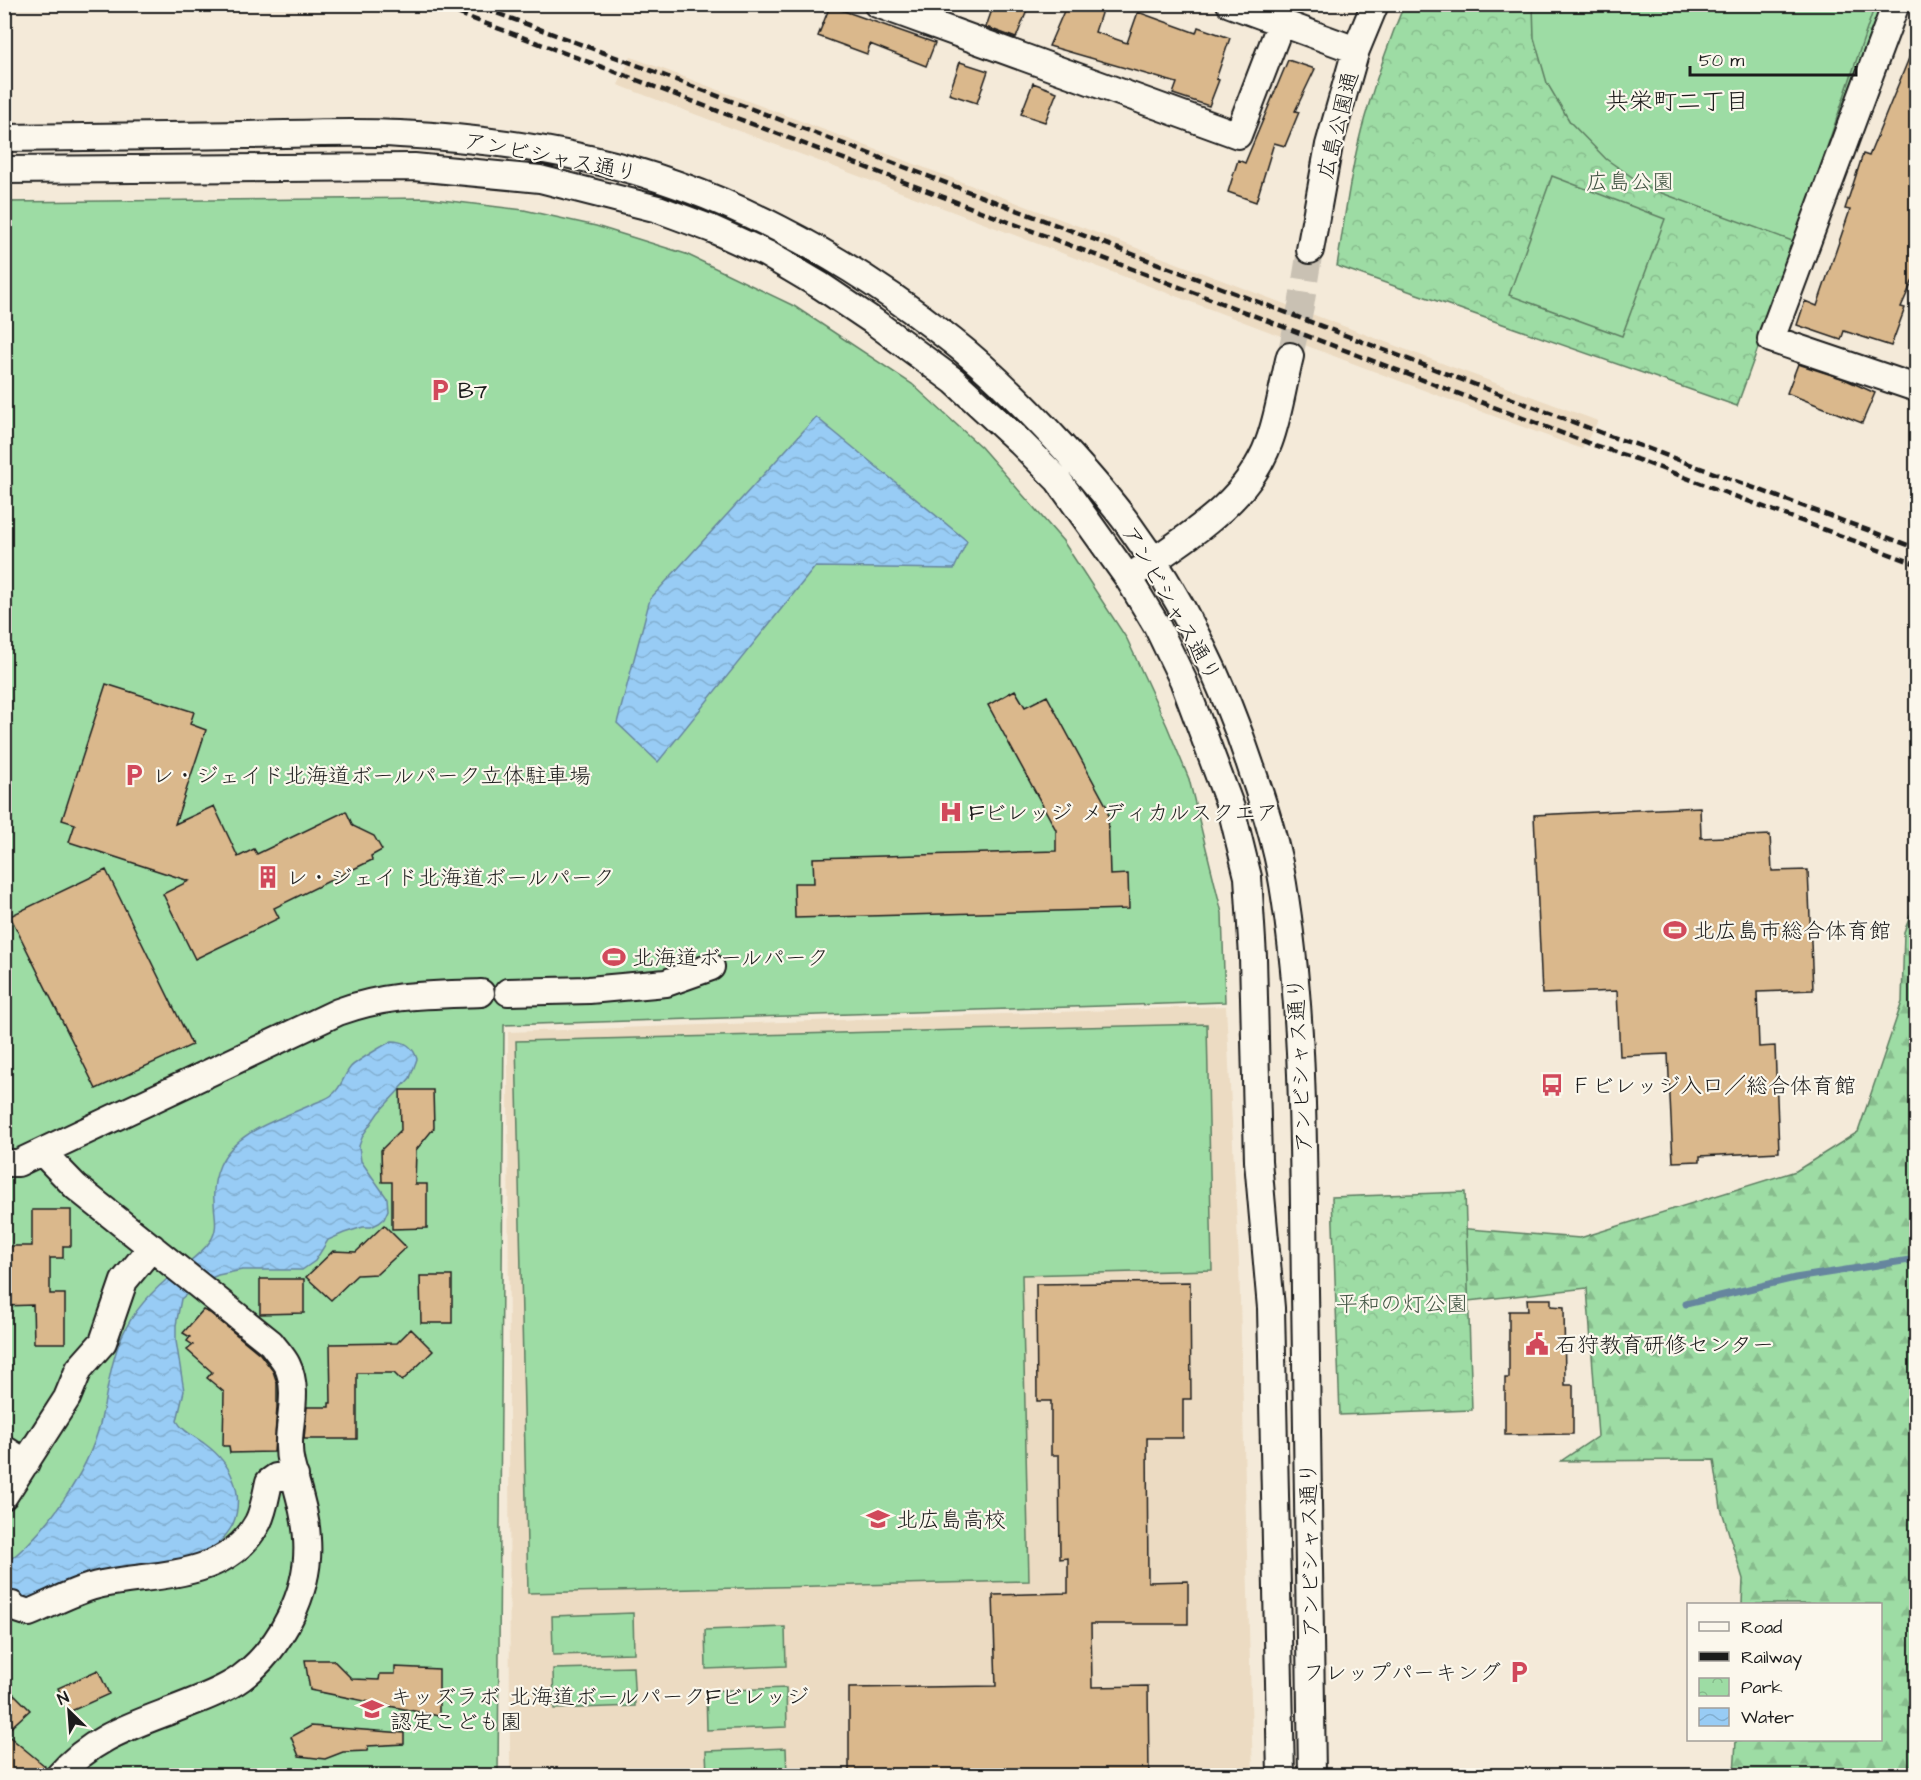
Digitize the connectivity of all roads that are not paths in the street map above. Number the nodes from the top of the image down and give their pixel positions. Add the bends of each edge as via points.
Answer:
1 (877, 4) edge
2 (1230, 4) edge
3 (1375, 4) edge
4 (1896, 4) edge
5 (1281, 23) junction
6 (1356, 50) junction
7 (4, 138) edge
8 (4, 170) edge
9 (1310, 250) tunnel mouth
10 (1290, 356) tunnel mouth
11 (1915, 382) edge
12 (1153, 561) junction
13 (1128, 578) junction
14 (711, 967) dead end
15 (508, 992) dead end
16 (481, 993) dead end
17 (42, 1152) junction
18 (4, 1164) edge
19 (152, 1247) junction
20 (4, 1449) edge
21 (26, 1463) junction
22 (295, 1476) junction
23 (4, 1496) edge
24 (12, 1605) dead end
25 (59, 1776) edge
26 (1281, 1776) edge
27 (1312, 1776) edge

1 - 5 street via 1238,135
2 - 5 street
3 - 6 street, 広島公園通
4 - 11 street via 1771,339
5 - 6 street
6 - 9 street, 広島公園通 via 1329,145
7 - 12 street, アンビシャス通り via 393,133 462,138 608,164 720,201 817,248 880,287 971,356 1007,388 1098,486
8 - 13 street, アンビシャス通り via 414,167 540,179 658,209 768,254 821,285 954,381 1058,480
10 - 12 street via 1269,441 1250,478 1211,520
12 - 13 street
12 - 27 street, アンビシャス通り via 1209,659 1241,735 1282,876 1293,956 1299,1021 1303,1173
13 - 26 street, アンビシャス通り via 1183,680 1231,808 1248,877 1258,1161 1271,1308
14 - 15 street via 666,983
16 - 17 street via 386,998 338,1012
17 - 18 street via 18,1163
17 - 19 street via 76,1187
19 - 21 street via 124,1281 103,1342 79,1369 67,1398
19 - 22 street via 271,1342 287,1365 293,1390 289,1442
20 - 21 street
21 - 23 street
22 - 24 street via 269,1482 258,1522 243,1543 198,1570 100,1585 30,1613
22 - 25 street via 304,1514 307,1559 303,1584 267,1654 240,1678 209,1695 95,1743

